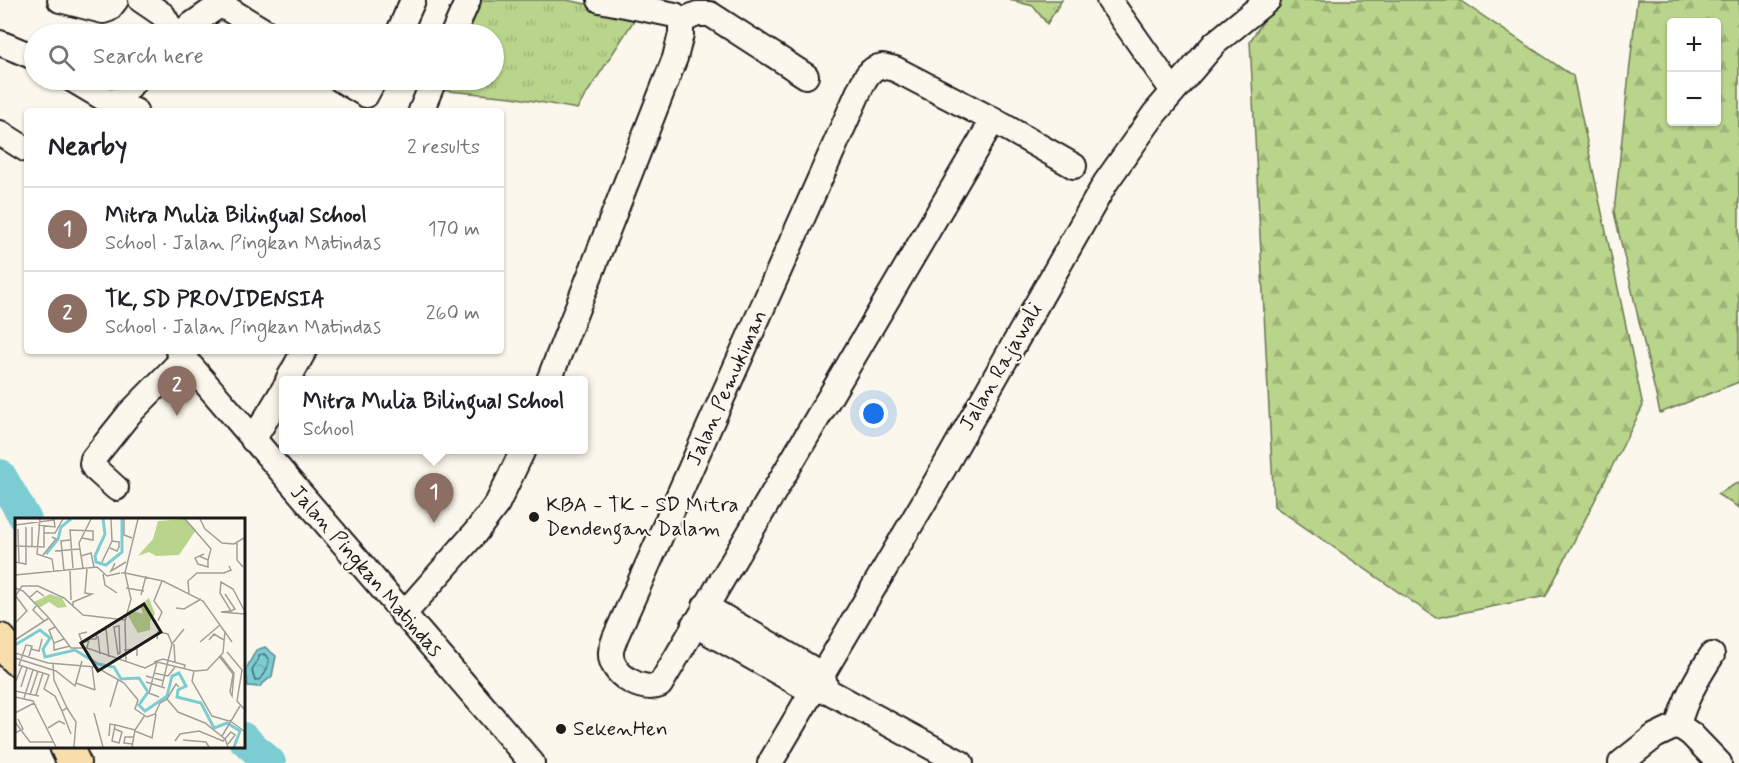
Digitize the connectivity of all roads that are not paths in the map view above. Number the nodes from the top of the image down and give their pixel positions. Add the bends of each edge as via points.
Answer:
1 (60, 0) edge
2 (116, 0) edge
3 (141, 0) edge
4 (413, 0) edge
5 (468, 0) edge
6 (600, 0) edge
7 (1109, 0) edge
8 (1268, 0) edge
9 (247, 8) edge
10 (681, 21) junction
11 (170, 24) edge
12 (191, 24) edge
13 (261, 24) edge
14 (402, 24) edge
15 (457, 24) edge
16 (0, 43) edge
17 (24, 53) edge
18 (806, 76) dead end
19 (89, 90) edge
20 (130, 90) edge
21 (430, 90) edge
22 (1173, 91) junction
23 (118, 108) edge
24 (121, 108) edge
25 (422, 108) edge
26 (993, 120) junction
27 (0, 133) edge
28 (24, 148) edge
29 (1074, 166) dead end
30 (302, 354) edge
31 (181, 355) edge
32 (291, 376) edge
33 (551, 376) edge
34 (279, 397) edge
35 (253, 440) junction
36 (521, 454) edge
37 (116, 488) dead end
38 (403, 615) junction
39 (699, 615) junction
40 (0, 640) edge
41 (1712, 655) dead end
42 (15, 658) edge
43 (820, 686) junction
44 (1678, 725) junction
45 (66, 748) edge
46 (74, 763) edge
47 (532, 763) edge
48 (770, 763) edge
49 (961, 763) edge
50 (1621, 763) edge
51 (1719, 763) edge

1 - 2 street via 103,11
3 - 11 street via 164,15
4 - 14 street
5 - 15 street
6 - 10 street via 667,12
7 - 22 street
8 - 22 street, Jalan Rajawali via 1215,43
9 - 12 street via 217,7
9 - 13 street
10 - 18 street via 697,14 710,14
10 - 33 street via 675,58
16 - 17 street
19 - 23 street
20 - 24 street
21 - 25 street
22 - 43 street, Jalan Rajawali via 1106,182
26 - 29 street
26 - 39 street, Jalan Pemukiman
26 - 39 street, Jalan Pemukiman via 895,69 875,67 866,77 615,638 610,652 613,665 645,687 660,685
27 - 28 street
30 - 32 street
31 - 35 street, Jalan Pingkan Matindas
31 - 37 street via 93,459 94,468
34 - 35 street
35 - 38 street, Jalan Pingkan Matindas
36 - 38 street via 481,526
38 - 47 street, Jalan Pingkan Matindas
39 - 43 street
40 - 42 main road
41 - 44 street via 1686,699
43 - 48 street, Jalan Rajawali
43 - 49 street
44 - 50 street via 1655,736
44 - 51 street
45 - 46 main road

